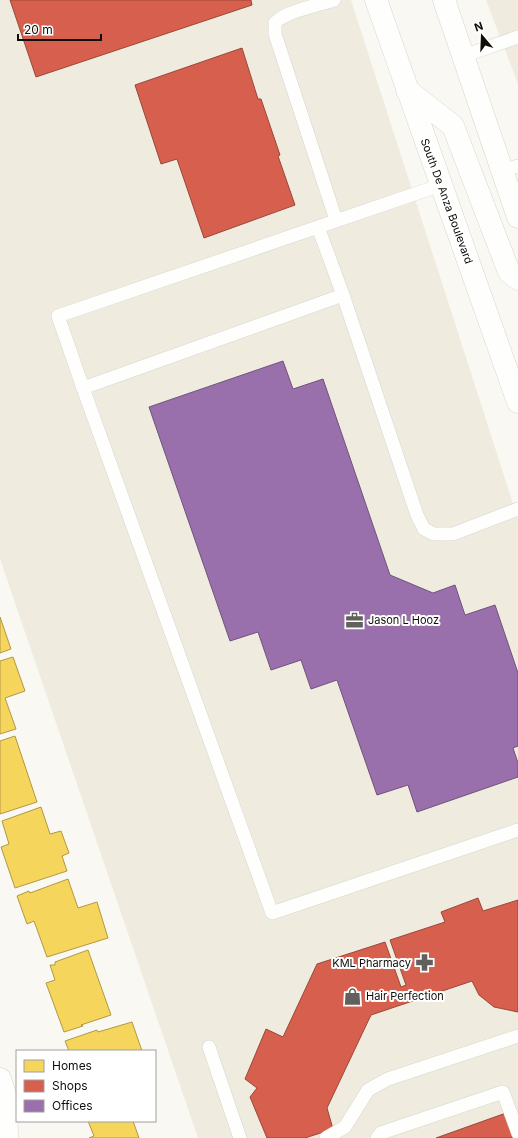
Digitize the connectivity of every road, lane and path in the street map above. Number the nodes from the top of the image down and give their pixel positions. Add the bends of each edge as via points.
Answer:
1 (334, 0) edge
2 (376, 0) edge
3 (444, 0) edge
4 (518, 37) edge
5 (463, 56) junction
6 (407, 90) junction
7 (510, 168) edge
8 (441, 184) junction
9 (518, 217) edge
10 (336, 220) junction
11 (318, 227) junction
12 (518, 279) edge
13 (343, 295) junction
14 (498, 343) junction
15 (518, 354) edge
16 (83, 388) junction
17 (518, 402) edge
18 (518, 509) edge
19 (518, 830) edge
20 (518, 1036) edge
21 (209, 1047) dead end
22 (0, 1079) edge
23 (518, 1133) edge
24 (7, 1138) edge
25 (240, 1138) edge
26 (326, 1138) edge
27 (377, 1138) edge

1 - 10 lane via 279,19 275,23 275,34
2 - 6 main road, South De Anza Boulevard
3 - 5 main road
4 - 5 lane
5 - 7 main road
6 - 8 main road, South De Anza Boulevard
6 - 12 main road via 453,126 509,272
7 - 9 main road
8 - 10 lane
8 - 14 main road, South De Anza Boulevard
10 - 11 lane
11 - 13 lane
11 - 16 lane via 58,316
13 - 16 lane
13 - 18 lane via 417,515 424,529 434,534 453,534
14 - 15 main road
14 - 17 main road, South De Anza Boulevard
16 - 19 lane via 272,913
20 - 26 lane via 388,1079 368,1090 345,1127
21 - 25 lane
22 - 24 main road via 6,1098
23 - 27 lane via 503,1092 381,1133

